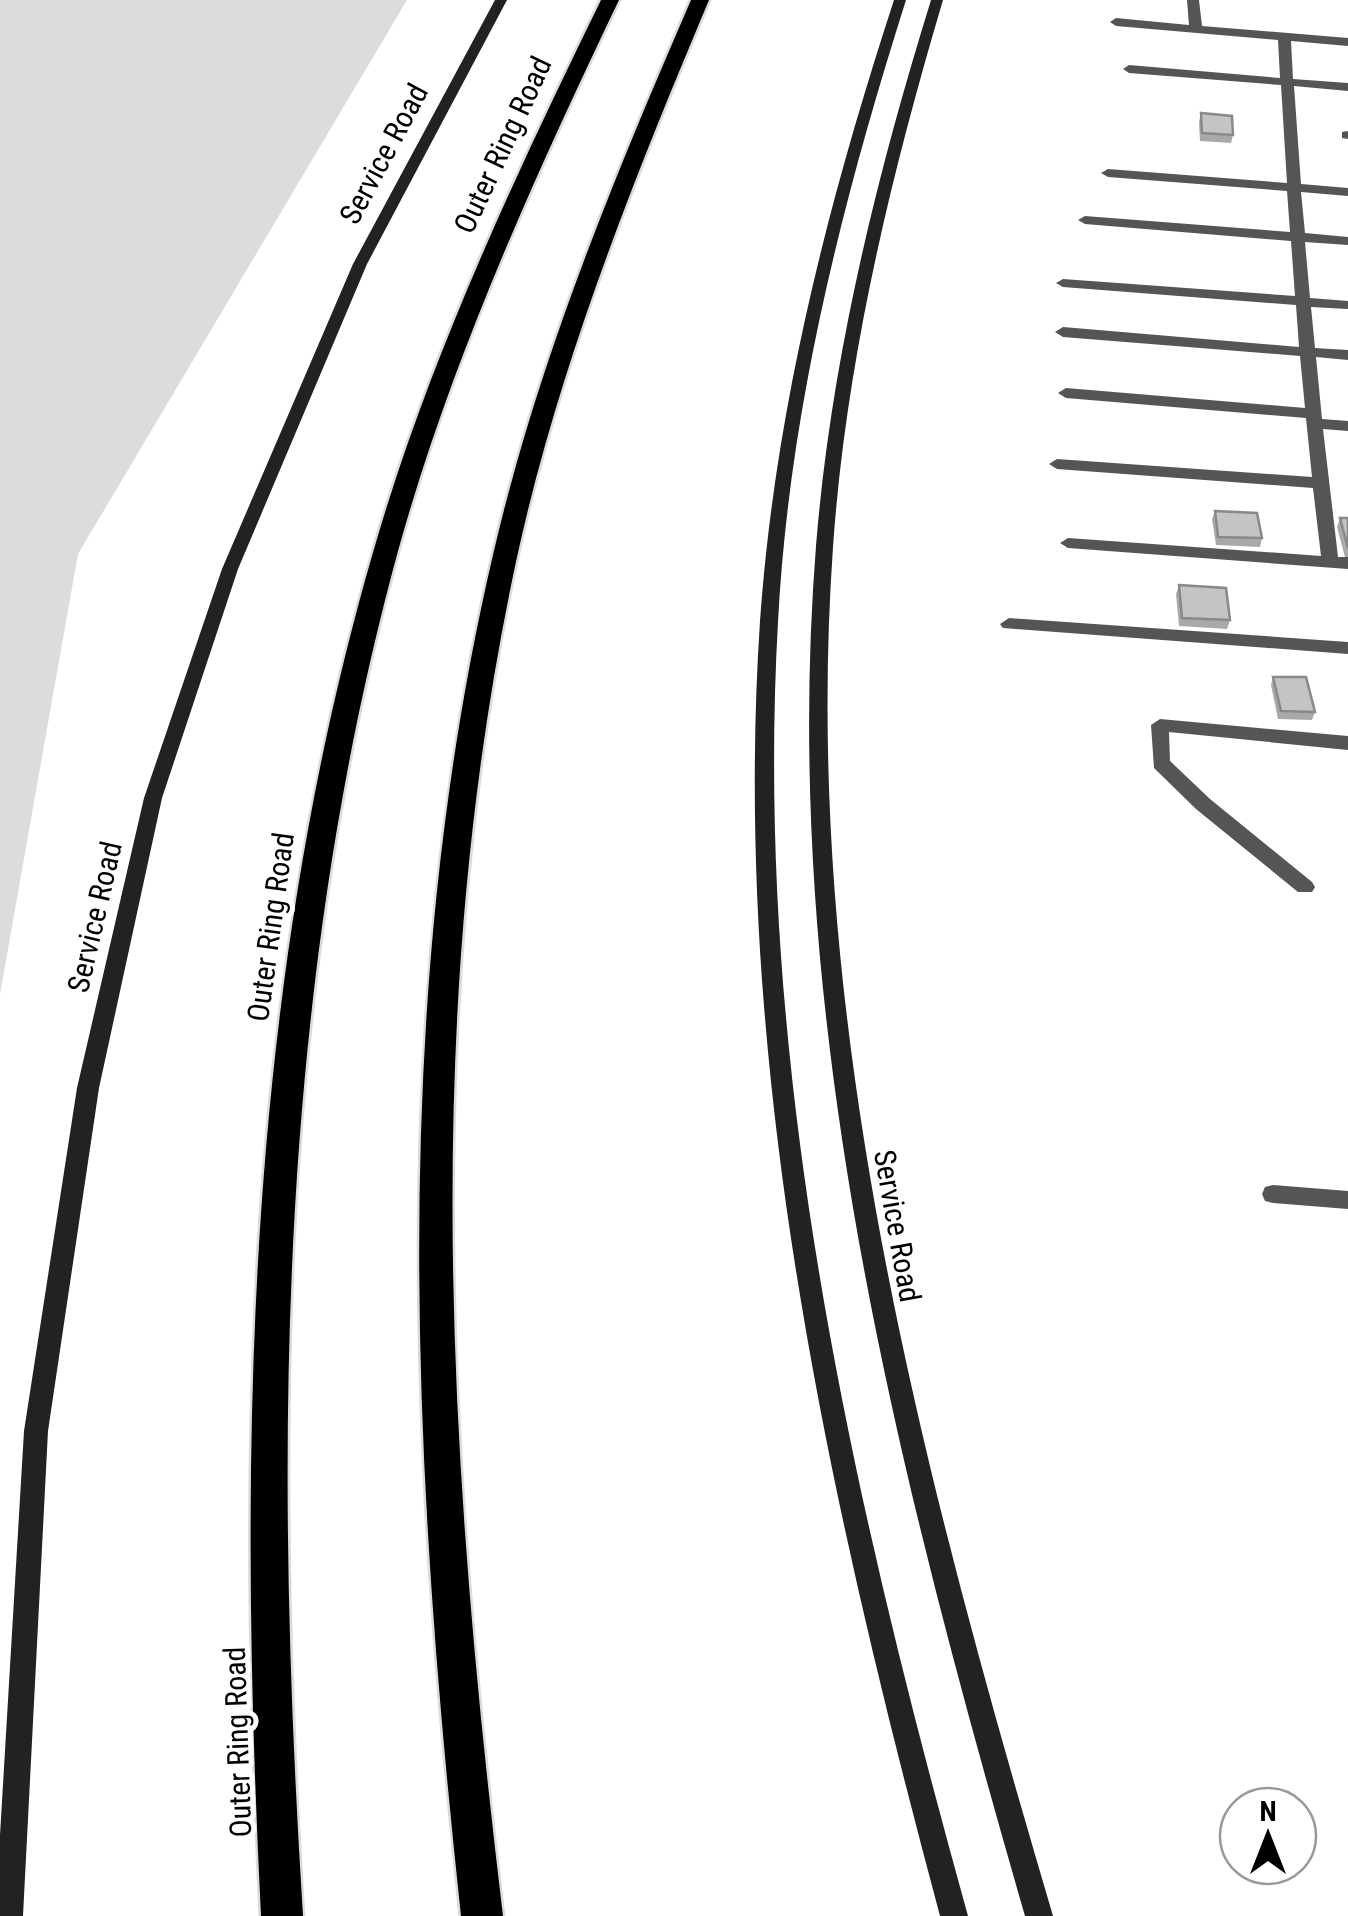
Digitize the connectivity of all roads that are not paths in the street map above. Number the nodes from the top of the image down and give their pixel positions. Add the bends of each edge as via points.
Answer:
1 (501, 0) edge
2 (610, 0) edge
3 (700, 0) edge
4 (900, 0) edge
5 (937, 0) edge
6 (1193, 0) edge
7 (1116, 22) dead end
8 (1196, 29) junction
9 (1284, 37) junction
10 (1348, 42) edge
11 (1128, 69) dead end
12 (1287, 82) junction
13 (1348, 87) edge
14 (1108, 173) dead end
15 (1295, 188) junction
16 (1348, 192) edge
17 (1084, 220) dead end
18 (1298, 237) junction
19 (1348, 241) edge
20 (1063, 284) dead end
21 (1302, 302) junction
22 (1348, 304) edge
23 (1063, 332) dead end
24 (1306, 352) junction
25 (1348, 355) edge
26 (1066, 393) dead end
27 (1314, 418) junction
28 (1348, 426) edge
29 (1057, 464) dead end
30 (1320, 483) junction
31 (1068, 544) dead end
32 (1339, 562) edge
33 (1009, 624) dead end
34 (1348, 648) edge
35 (1348, 743) edge
36 (1305, 886) dead end
37 (1274, 1194) dead end
38 (1348, 1200) edge
39 (9, 1916) edge
40 (282, 1916) edge
41 (482, 1916) edge
42 (954, 1916) edge
43 (1039, 1916) edge

1 - 39 main road, Service Road via 360,264 230,569 152,798 88,1088 36,1431
2 - 40 highway, Outer Ring Road via 521,187 433,404 342,719 304,911 279,1130 265,1398 270,1746
3 - 41 highway via 594,262 539,431 475,704 448,909 433,1120 435,1382 456,1712
4 - 42 main road via 845,175 797,389 770,621 765,835 780,1076 824,1360 876,1613
5 - 43 main road, Service Road via 885,179 843,392 820,622 820,836 840,1070 889,1352 948,1600
6 - 8 street
7 - 8 street
8 - 9 street
9 - 10 street
9 - 12 street
11 - 12 street
12 - 13 street
12 - 15 street
14 - 15 street
15 - 16 street
15 - 18 street
17 - 18 street
18 - 19 street
18 - 21 street
20 - 21 street
21 - 22 street
21 - 24 street
23 - 24 street
24 - 25 street
24 - 27 street
26 - 27 street
27 - 28 street
27 - 30 street
29 - 30 street
30 - 32 street
31 - 32 street
33 - 34 street
35 - 36 street via 1160,726 1161,763
37 - 38 street

